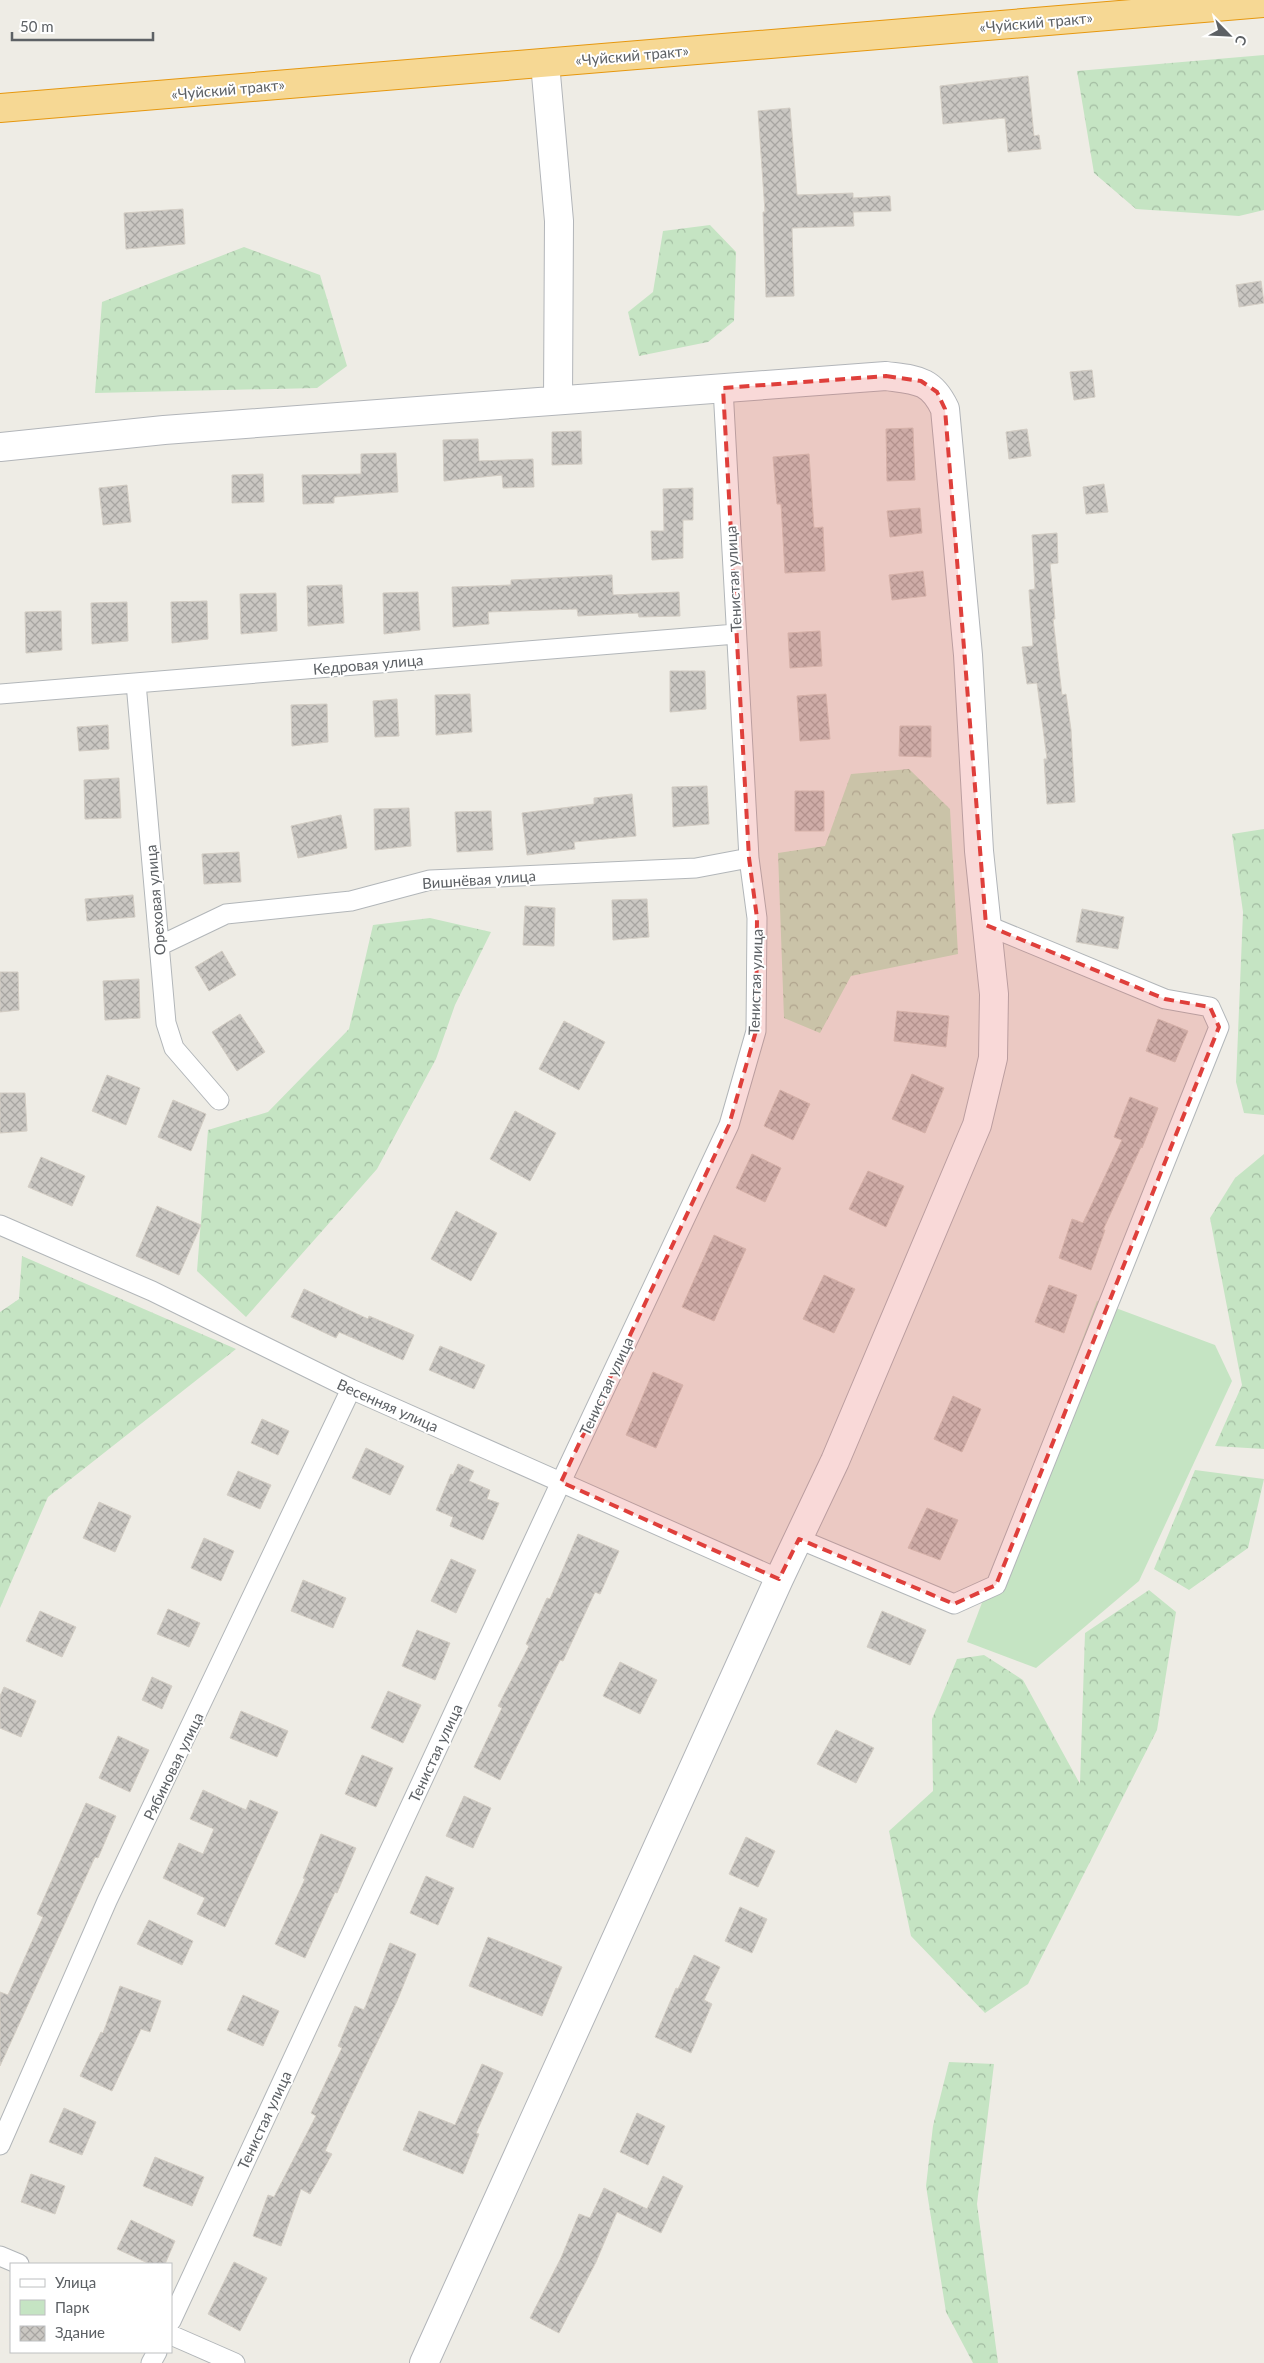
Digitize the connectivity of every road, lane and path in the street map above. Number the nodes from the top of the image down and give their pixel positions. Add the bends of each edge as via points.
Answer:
1 (1264, 3) edge
2 (545, 63) junction
3 (0, 108) edge
4 (723, 388) junction
5 (558, 400) junction
6 (0, 447) edge
7 (736, 634) junction
8 (136, 683) junction
9 (0, 694) edge
10 (749, 858) junction
11 (986, 925) junction
12 (159, 946) junction
13 (219, 1100) dead end
14 (0, 1225) edge
15 (351, 1389) junction
16 (561, 1482) junction
17 (799, 1539) junction
18 (779, 1579) junction
19 (0, 2144) edge
20 (0, 2256) edge
21 (17, 2263) edge
22 (172, 2318) edge
23 (172, 2335) edge
24 (235, 2363) edge
25 (424, 2363) edge

1 - 2 highway, «Чуйский тракт»
2 - 3 highway, «Чуйский тракт»
2 - 5 street via 559,221
4 - 5 street
4 - 7 street, Тенистая улица
4 - 11 street via 886,376 921,381 937,392 945,409 968,655 978,851
5 - 6 street via 164,430
7 - 8 street, Кедровая улица
7 - 10 street, Тенистая улица
8 - 9 street, Кедровая улица
8 - 12 street, Ореховая улица
10 - 12 street, Вишнёвая улица via 696,868 430,880 351,901 226,914
10 - 16 street, Тенистая улица via 757,918 756,1031 730,1125
11 - 17 street via 994,994 993,1058 977,1125 851,1425
11 - 17 street via 1165,999 1210,1007 1220,1027 996,1585 954,1604
12 - 13 street, Ореховая улица via 166,1023 174,1048
14 - 15 street, Весенняя улица via 152,1291
15 - 16 street, Весенняя улица
15 - 19 street, Рябиновая улица via 108,1901
16 - 18 street, Весенняя улица
16 - 22 street, Тенистая улица
17 - 18 street
18 - 25 street
20 - 21 street
23 - 24 street

